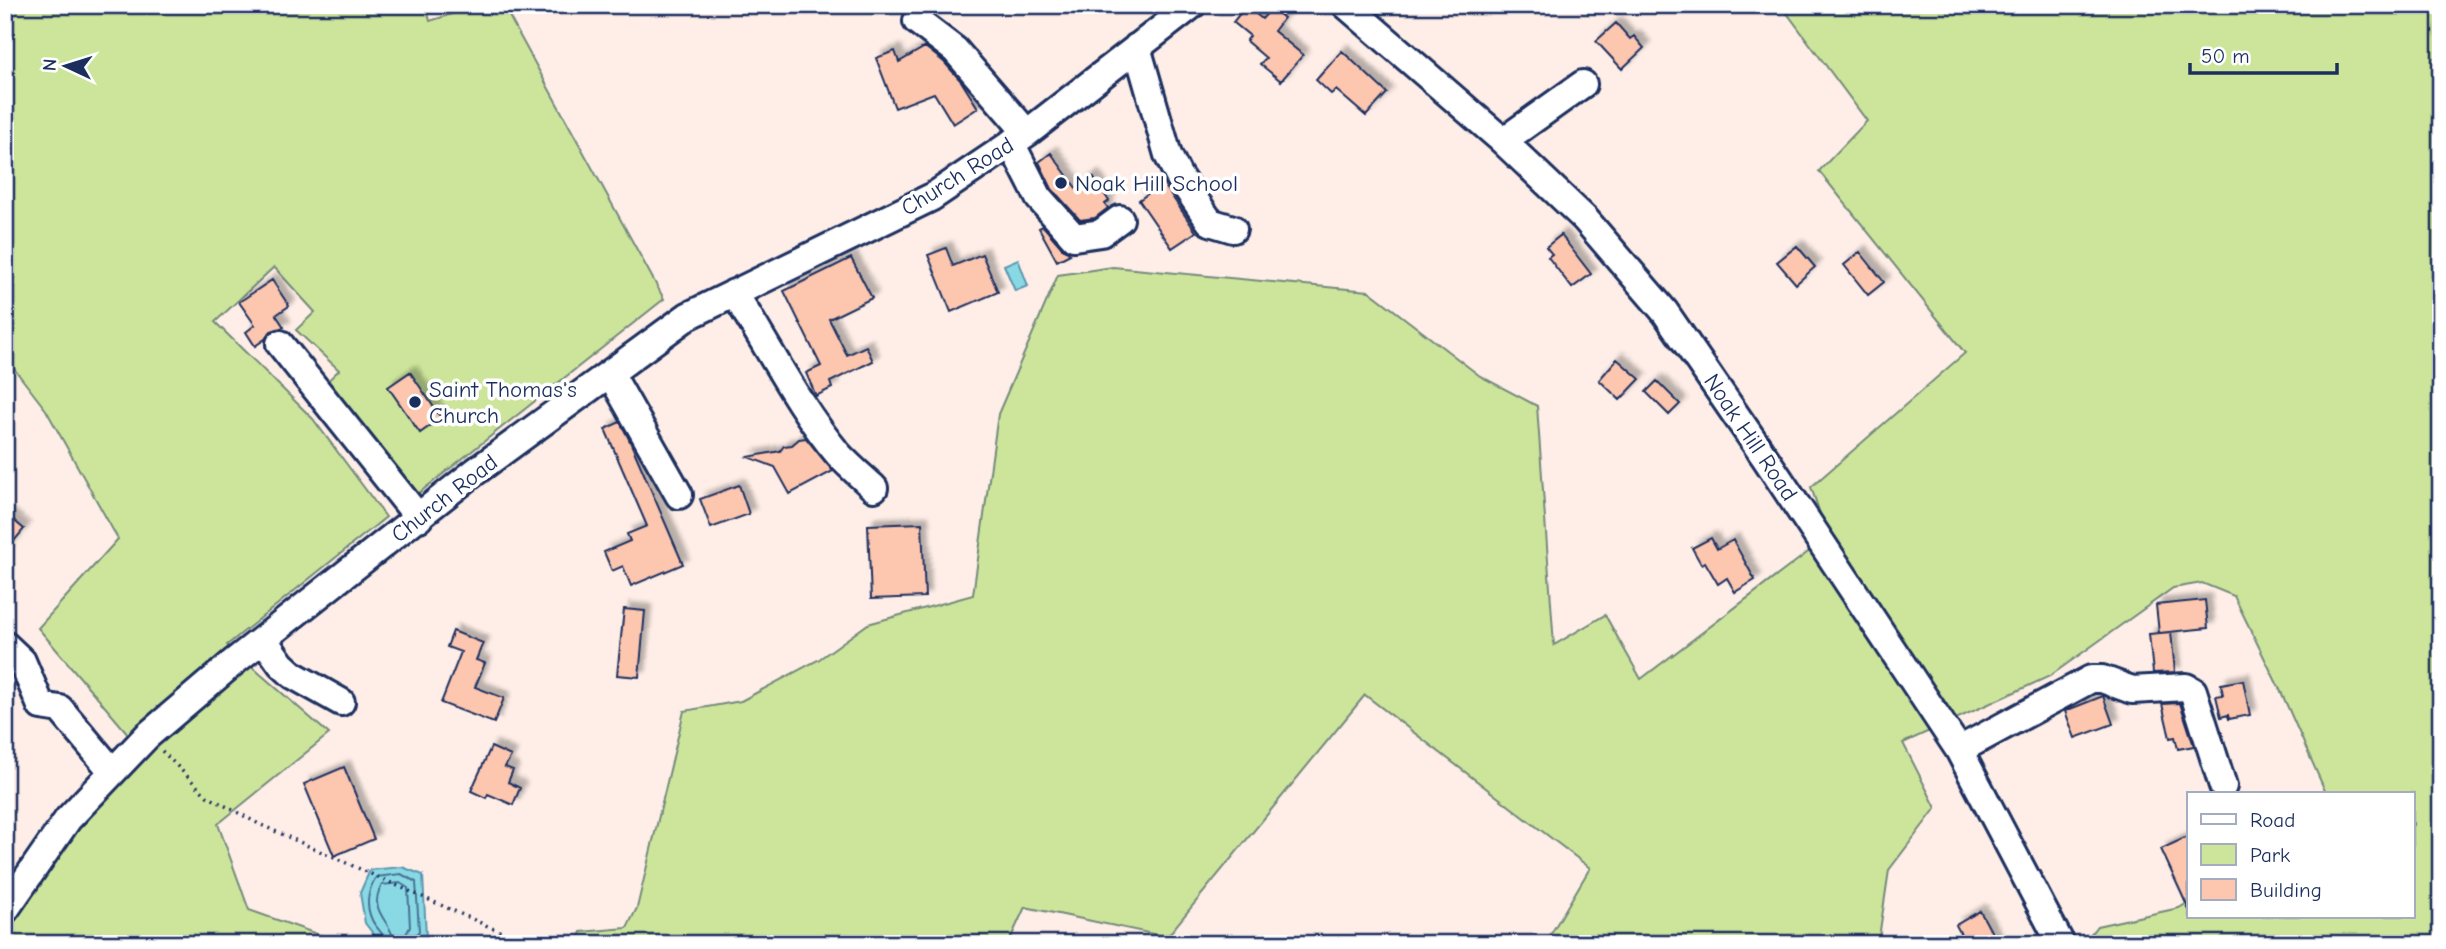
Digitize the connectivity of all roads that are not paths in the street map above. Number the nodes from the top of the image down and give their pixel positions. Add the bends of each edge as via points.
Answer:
1 (1192, 5) edge
2 (1346, 5) edge
3 (917, 21) dead end
4 (1137, 47) junction
5 (1583, 83) dead end
6 (1019, 138) junction
7 (1503, 141) junction
8 (1121, 219) dead end
9 (1233, 229) dead end
10 (734, 293) junction
11 (280, 344) dead end
12 (610, 373) junction
13 (874, 488) dead end
14 (680, 495) dead end
15 (419, 518) junction
16 (264, 640) junction
17 (7, 641) edge
18 (341, 702) dead end
19 (1959, 750) junction
20 (112, 771) junction
21 (2223, 786) dead end
22 (5, 910) edge
23 (2061, 944) edge

1 - 4 street, Church Road
2 - 7 street, Noak Hill Road
3 - 6 street via 955,50
4 - 6 street, Church Road
4 - 9 street via 1178,175 1210,222
5 - 7 street
6 - 8 street via 1039,198 1074,237 1101,233
6 - 10 street, Church Road via 932,197
7 - 19 street, Noak Hill Road via 1585,219 1665,312
10 - 12 street, Church Road via 688,316
10 - 13 street via 813,421 840,456
11 - 15 street
12 - 14 street
12 - 15 street, Church Road
15 - 16 street, Church Road
16 - 18 street via 293,675
16 - 20 street, Church Road via 147,736
17 - 20 street via 22,660 41,706 60,709
19 - 21 street via 2091,679 2132,690 2186,687 2193,691
19 - 23 street, Noak Hill Road
20 - 22 street, Church Road via 68,819

